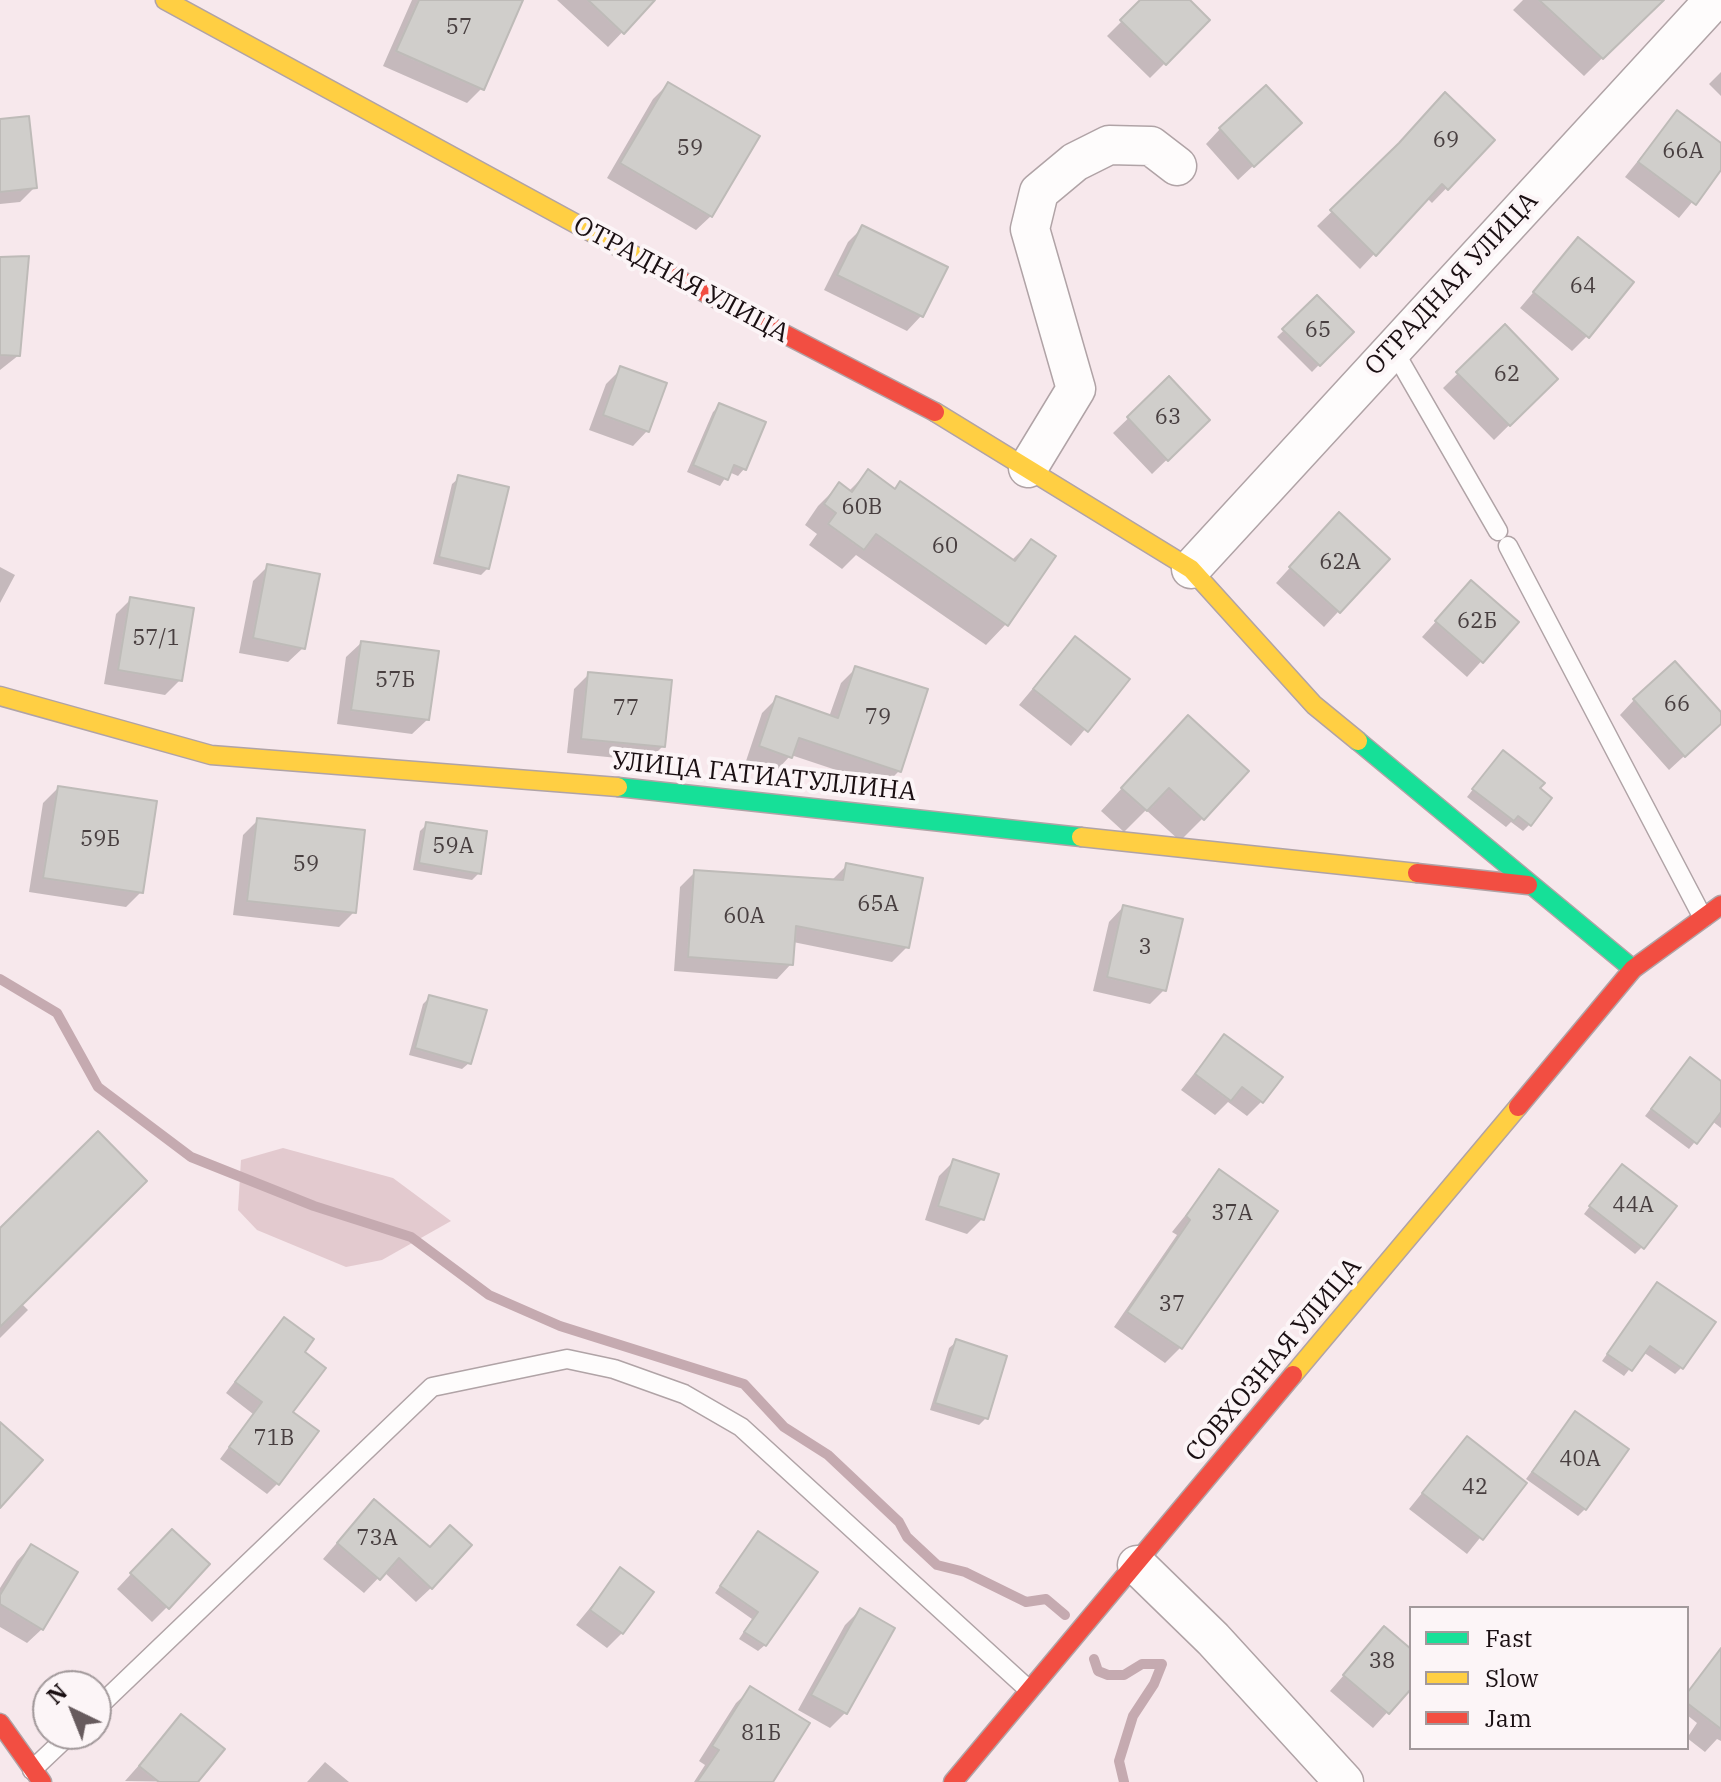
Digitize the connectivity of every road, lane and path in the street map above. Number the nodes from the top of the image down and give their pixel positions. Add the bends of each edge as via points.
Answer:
1 (165, 0) edge
2 (1714, 0) edge
3 (1177, 166) dead end
4 (1393, 349) junction
5 (1028, 468) junction
6 (1191, 569) junction
7 (0, 696) edge
8 (1528, 885) junction
9 (1721, 905) edge
10 (1703, 918) junction
11 (1633, 969) junction
12 (1137, 1565) junction
13 (1029, 1690) junction
14 (112, 1694) edge
15 (0, 1723) edge
16 (57, 1750) edge
17 (37, 1776) edge
18 (953, 1782) edge
19 (1344, 1782) edge

1 - 5 street, ОТРАДНАЯ УЛИЦА via 543,208 948,419
2 - 4 street, ОТРАДНАЯ УЛИЦА
3 - 5 street via 1151,146 1109,145 1075,162 1039,192 1030,229 1076,389
4 - 6 street, ОТРАДНАЯ УЛИЦА
4 - 10 lane via 1503,538
5 - 6 street, ОТРАДНАЯ УЛИЦА
6 - 8 street, ОТРАДНАЯ УЛИЦА via 1314,705
7 - 8 street, УЛИЦА ГАТИАТУЛЛИНА via 211,755 534,778
8 - 11 street, ОТРАДНАЯ УЛИЦА
9 - 10 street, СОВХОЗНАЯ УЛИЦА
10 - 11 street, СОВХОЗНАЯ УЛИЦА
11 - 12 street, СОВХОЗНАЯ УЛИЦА
12 - 13 street, СОВХОЗНАЯ УЛИЦА
12 - 19 street
13 - 14 lane via 741,1427 684,1394 567,1359 432,1387
13 - 18 street, СОВХОЗНАЯ УЛИЦА
15 - 17 street
16 - 17 lane

